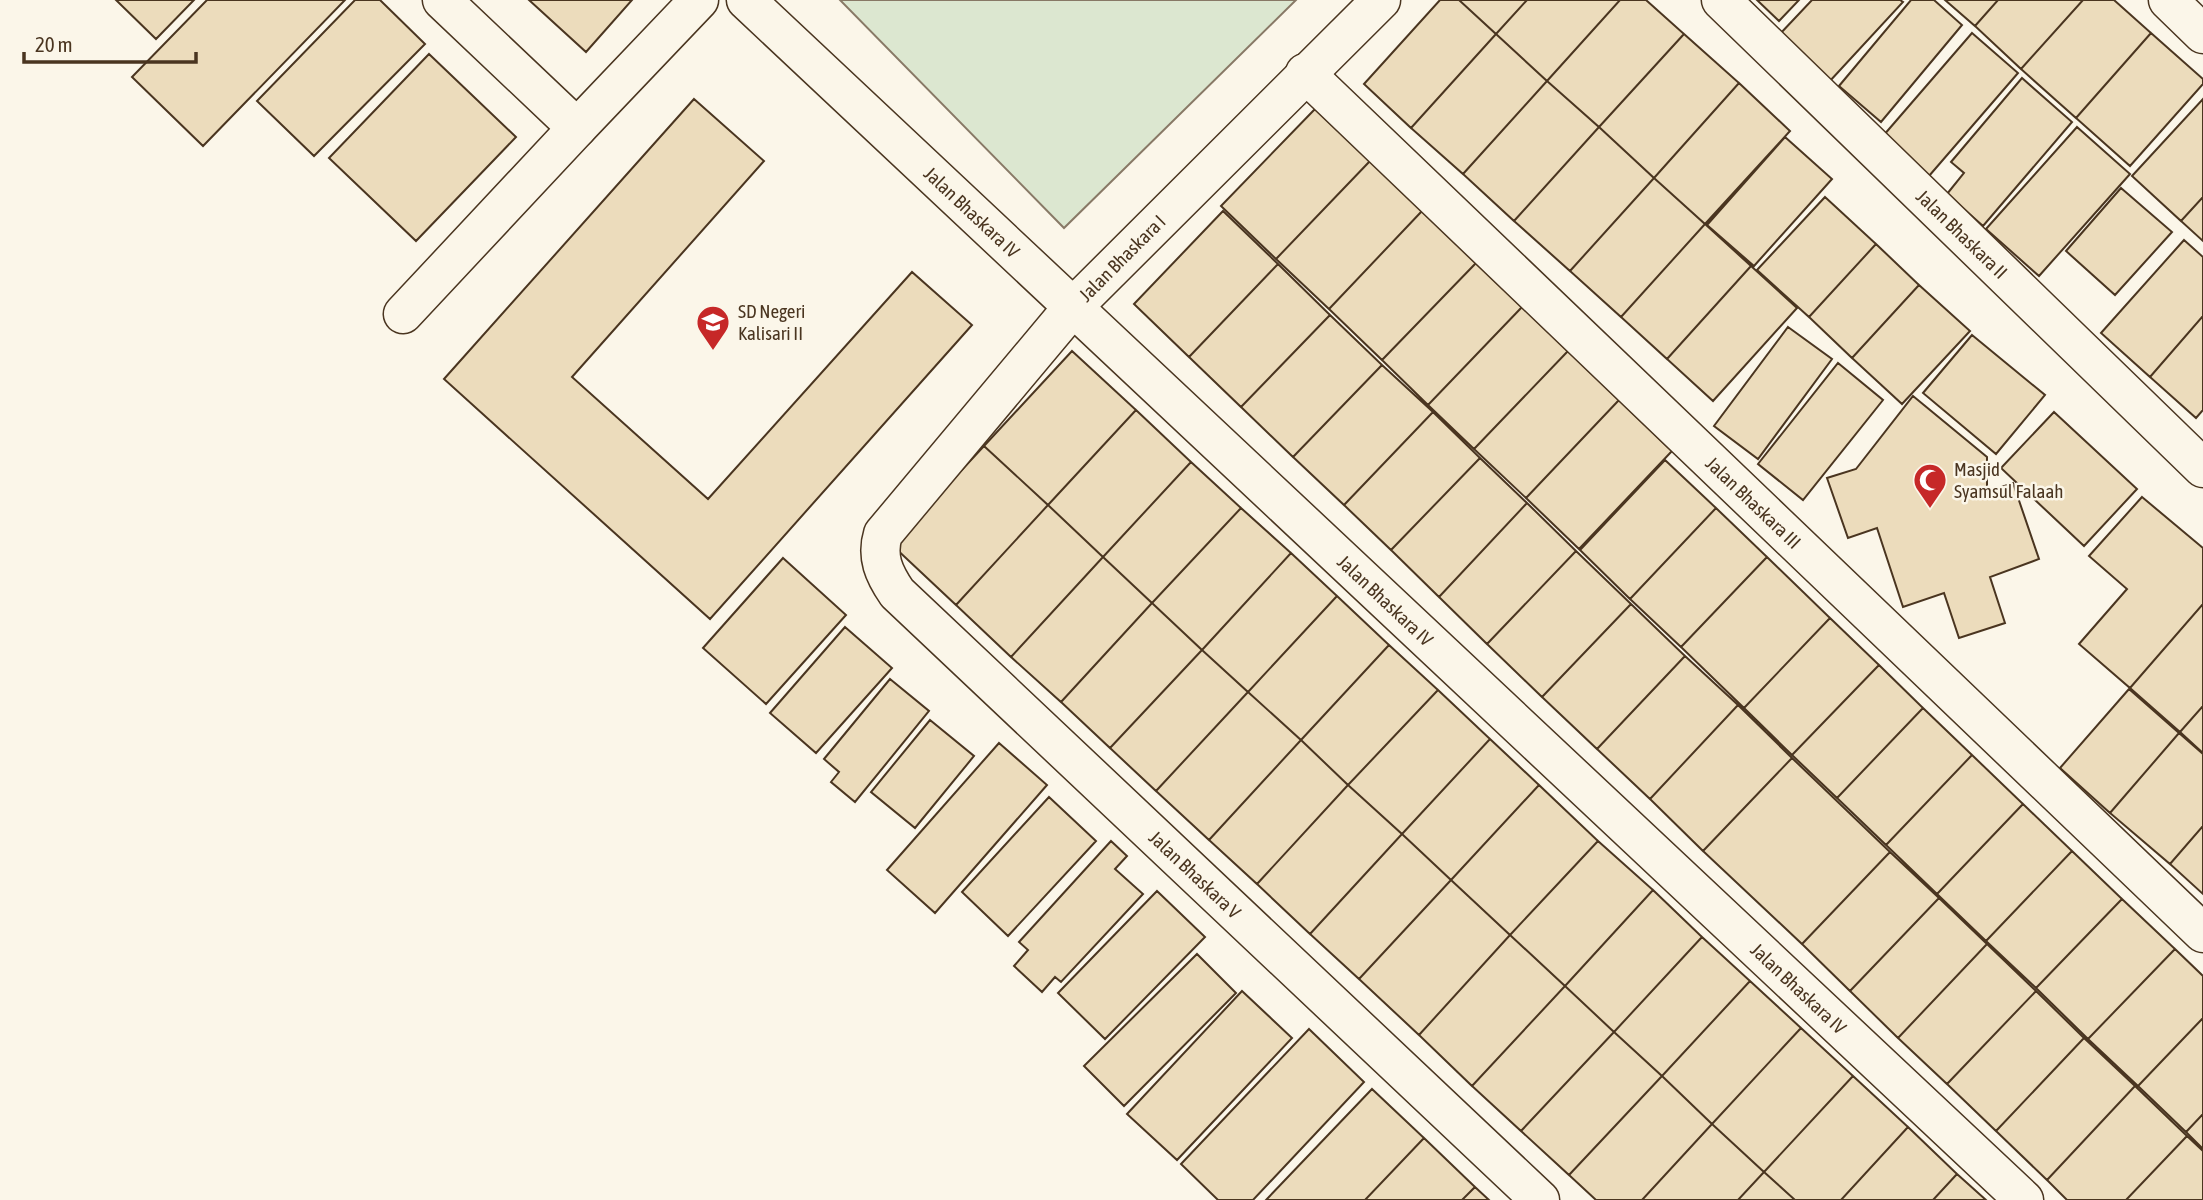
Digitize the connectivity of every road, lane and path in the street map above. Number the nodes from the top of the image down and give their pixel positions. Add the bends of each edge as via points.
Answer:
1 (443, 0) edge
2 (699, 0) edge
3 (746, 0) edge
4 (1381, 0) edge
5 (1721, 0) edge
6 (2168, 0) edge
7 (2203, 34) edge
8 (1305, 73) junction
9 (577, 128) junction
10 (1073, 307) junction
11 (403, 314) dead end
12 (2203, 468) edge
13 (883, 534) joint
14 (2203, 933) edge
15 (1540, 1200) edge
16 (2024, 1200) edge

1 - 9 street
2 - 9 street
3 - 10 street, Jalan Bhaskara IV
4 - 8 street, Jalan Bhaskara I
5 - 12 street, Jalan Bhaskara II
6 - 7 street
8 - 10 street, Jalan Bhaskara I
8 - 14 street, Jalan Bhaskara III
9 - 11 street
10 - 13 street, Jalan Bhaskara I
10 - 16 street, Jalan Bhaskara IV
13 - 15 street, Jalan Bhaskara V via 880,560 897,593

